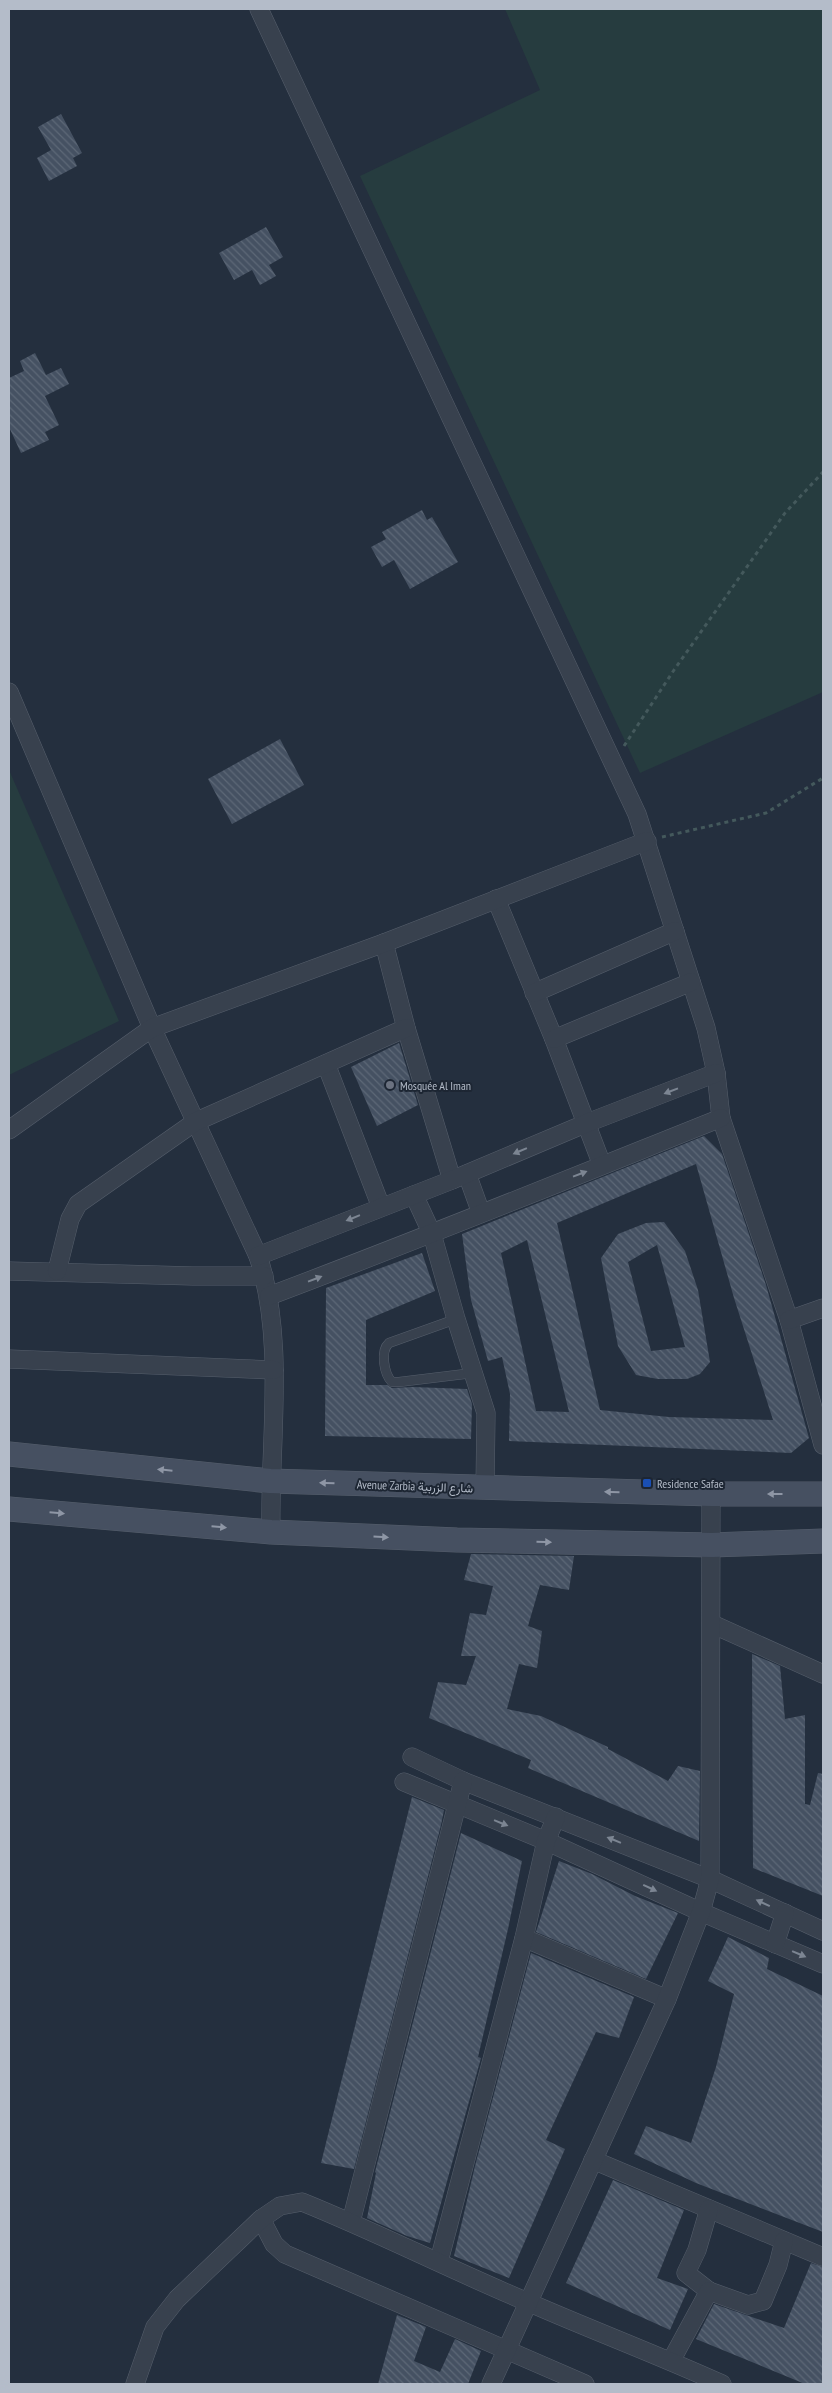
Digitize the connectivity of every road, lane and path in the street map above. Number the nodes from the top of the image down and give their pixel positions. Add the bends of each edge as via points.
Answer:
1 (259, 9) edge
2 (823, 472) edge
3 (9, 692) edge
4 (613, 763) junction
5 (823, 778) edge
6 (647, 841) junction
7 (496, 899) junction
8 (675, 931) junction
9 (384, 942) junction
10 (691, 982) junction
11 (534, 992) junction
12 (152, 1028) junction
13 (406, 1028) junction
14 (554, 1039) junction
15 (326, 1064) junction
16 (716, 1073) junction
17 (721, 1118) junction
18 (195, 1122) junction
19 (587, 1123) junction
20 (9, 1130) edge
21 (602, 1165) junction
22 (459, 1177) junction
23 (414, 1195) junction
24 (381, 1207) junction
25 (481, 1213) junction
26 (432, 1234) junction
27 (258, 1256) junction
28 (9, 1271) edge
29 (58, 1272) junction
30 (264, 1276) junction
31 (269, 1296) junction
32 (823, 1308) edge
33 (456, 1319) junction
34 (789, 1320) junction
35 (9, 1360) edge
36 (274, 1370) junction
37 (473, 1373) junction
38 (823, 1445) edge
39 (9, 1454) edge
40 (270, 1481) junction
41 (485, 1489) junction
42 (712, 1494) junction
43 (823, 1494) edge
44 (9, 1509) edge
45 (271, 1532) junction
46 (823, 1541) edge
47 (712, 1545) junction
48 (712, 1624) junction
49 (823, 1674) edge
50 (412, 1758) dead end
51 (463, 1780) junction
52 (404, 1782) dead end
53 (456, 1804) junction
54 (556, 1817) junction
55 (546, 1841) junction
56 (710, 1879) junction
57 (701, 1912) junction
58 (784, 1913) junction
59 (823, 1931) edge
60 (524, 1938) junction
61 (775, 1944) junction
62 (823, 1964) edge
63 (667, 1999) junction
64 (593, 2160) junction
65 (709, 2209) junction
66 (261, 2219) junction
67 (351, 2222) junction
68 (784, 2241) junction
69 (823, 2257) edge
70 (439, 2261) junction
71 (709, 2291) junction
72 (529, 2303) junction
73 (506, 2350) junction
74 (671, 2361) junction
75 (135, 2384) edge
76 (491, 2384) edge
77 (585, 2384) edge
78 (722, 2384) edge

1 - 4 street
2 - 4 path via 785,513
3 - 12 street
4 - 6 street
5 - 6 path via 766,813
6 - 7 street
6 - 8 street
7 - 9 street
7 - 11 street
8 - 10 street
8 - 11 street
9 - 12 street
9 - 13 street
10 - 14 street
10 - 16 street
11 - 14 street
12 - 18 street
12 - 20 street
13 - 15 street
13 - 22 street
14 - 19 street
15 - 18 street
15 - 24 street
16 - 17 street
16 -> 19 street
17 - 21 street
17 - 34 street
18 - 27 street
18 - 29 street via 78,1204 70,1218
19 - 21 street
19 -> 22 street
25 -> 21 street
22 - 23 street
22 - 25 street
23 - 24 street
23 - 26 street
24 -> 27 street
25 - 26 street
31 -> 26 street
26 - 33 street
27 - 30 street
28 - 29 street
29 - 30 street
30 - 31 street
31 - 36 street
32 - 34 street
33 - 37 street
33 - 37 lane via 389,1343 383,1352 388,1378 399,1382
34 - 38 street
35 - 36 street
36 - 40 street
37 - 41 street via 486,1413
40 -> 39 main road, Avenue Zarbia شارع الزربية
41 -> 40 main road, Avenue Zarbia شارع الزربية
40 - 45 street
42 -> 41 main road, Avenue Zarbia شارع الزربية
43 -> 42 main road, Avenue Zarbia شارع الزربية
42 - 47 street
44 -> 45 main road
45 -> 47 main road
46 - 47 main road
47 - 48 street
48 - 49 street
48 - 56 street
50 - 51 street
51 - 53 street
51 - 54 street
52 - 53 street
53 -> 55 street
53 - 67 street
54 - 55 street
56 -> 54 street
55 -> 57 street
55 - 60 street
56 - 57 street
58 -> 56 street
57 - 61 street
57 - 63 street
58 - 59 street
58 - 61 street
60 - 63 street
60 - 70 street
61 -> 62 street
63 - 64 street
64 - 65 street
64 - 72 street
65 - 68 street
65 - 71 street via 697,2250 686,2273
66 - 67 street via 280,2206 302,2202
66 - 73 street via 274,2244 285,2254
66 - 75 street via 177,2299 155,2328
67 - 70 street
68 - 69 street
68 - 71 street via 763,2301 748,2305
70 - 72 street
71 - 74 street
72 - 73 street
72 - 74 street
73 - 76 street
73 - 77 street
74 - 78 street

